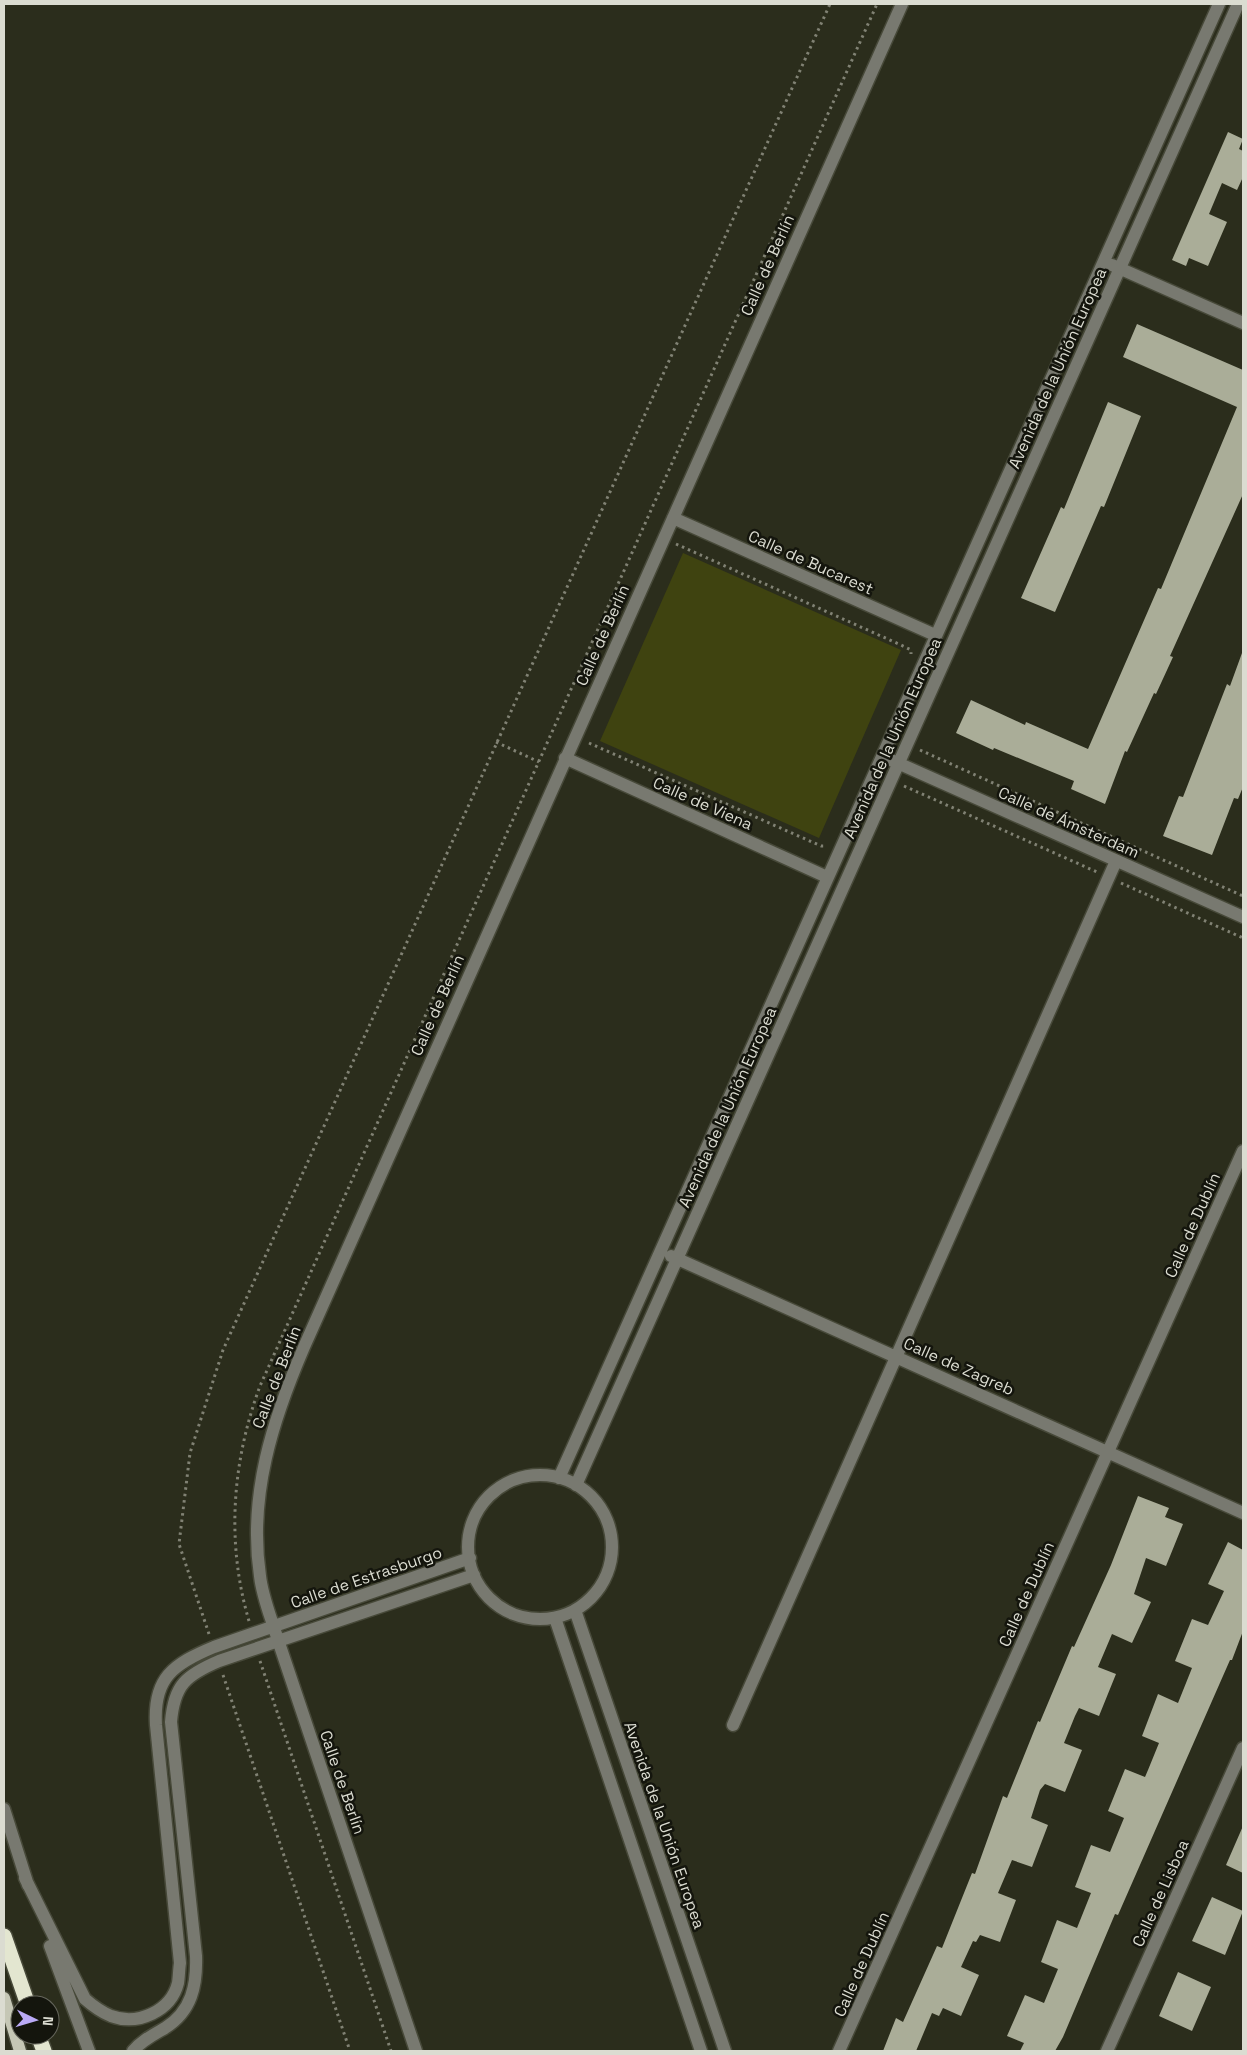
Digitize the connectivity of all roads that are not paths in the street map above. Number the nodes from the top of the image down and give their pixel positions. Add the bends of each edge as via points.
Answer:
1 (902, 4) edge
2 (1219, 4) edge
3 (1238, 4) edge
4 (1103, 261) junction
5 (1120, 268) junction
6 (1243, 323) edge
7 (673, 518) junction
8 (935, 635) junction
9 (881, 756) junction
10 (565, 758) junction
11 (898, 764) junction
12 (1116, 860) junction
13 (827, 877) junction
14 (1243, 917) edge
15 (1243, 1151) edge
16 (660, 1252) junction
17 (677, 1259) junction
18 (897, 1357) junction
19 (1108, 1451) junction
20 (559, 1478) junction
21 (576, 1485) junction
22 (1243, 1513) edge
23 (470, 1558) junction
24 (474, 1575) junction
25 (574, 1610) junction
26 (555, 1618) junction
27 (273, 1626) junction
28 (278, 1642) junction
29 (733, 1725) dead end
30 (1243, 1748) edge
31 (4, 1809) edge
32 (25, 1878) junction
33 (4, 1936) edge
34 (25, 1995) edge
35 (4, 1998) edge
36 (20, 2051) edge
37 (89, 2051) edge
38 (133, 2051) edge
39 (416, 2051) edge
40 (701, 2051) edge
41 (725, 2051) edge
42 (839, 2051) edge
43 (1107, 2051) edge

1 - 7 street, Calle de Berlín
2 - 4 street, Avenida de la Unión Europea
3 - 5 street, Avenida de la Unión Europea
4 - 5 street
4 - 8 street, Avenida de la Unión Europea
5 - 6 street
5 - 11 street, Avenida de la Unión Europea
7 - 8 street, Calle de Bucarest
7 - 10 street, Calle de Berlín
8 - 9 street, Avenida de la Unión Europea
9 - 11 street, Calle de Ámsterdam
9 - 13 street, Avenida de la Unión Europea
10 - 13 street, Calle de Viena
10 - 27 street, Calle de Berlín via 282,1399 265,1455 258,1517 260,1577
11 - 12 street, Calle de Ámsterdam
11 - 17 street, Avenida de la Unión Europea
12 - 14 street, Calle de Ámsterdam
12 - 18 street
13 - 16 street, Avenida de la Unión Europea
15 - 19 street, Calle de Dublín
16 - 17 street, Calle de Zagreb
16 - 20 street, Avenida de la Unión Europea
17 - 18 street, Calle de Zagreb
17 - 21 street, Avenida de la Unión Europea
18 - 19 street, Calle de Zagreb
18 - 29 street
19 - 22 street, Calle de Zagreb
19 - 42 street, Calle de Dublín
20 - 21 street
20 - 23 street via 526,1476 504,1485 485,1500 472,1521 468,1545
21 - 25 street via 592,1497 606,1518 612,1540 610,1564 601,1585 586,1603
23 - 24 street
23 - 27 street, Calle de Estrasburgo
24 - 26 street via 482,1590 498,1606 519,1617
24 - 28 street, Calle de Estrasburgo
25 - 26 street
25 - 41 street, Avenida de la Unión Europea
26 - 40 street
27 - 28 street, Calle de Berlín
27 - 32 street, Calle de Estrasburgo via 185,1660 174,1668 158,1692 156,1725 180,1963 178,1984 170,1999 159,2010 130,2019 113,2017 98,2010 85,1999
28 - 38 street, Calle de Estrasburgo via 219,1661 191,1674 176,1694 171,1722 196,1956 195,1987 184,2012
28 - 39 street, Calle de Berlín
30 - 43 street, Calle de Lisboa
31 - 32 street
32 - 37 street
33 - 34 highway
35 - 36 main road

